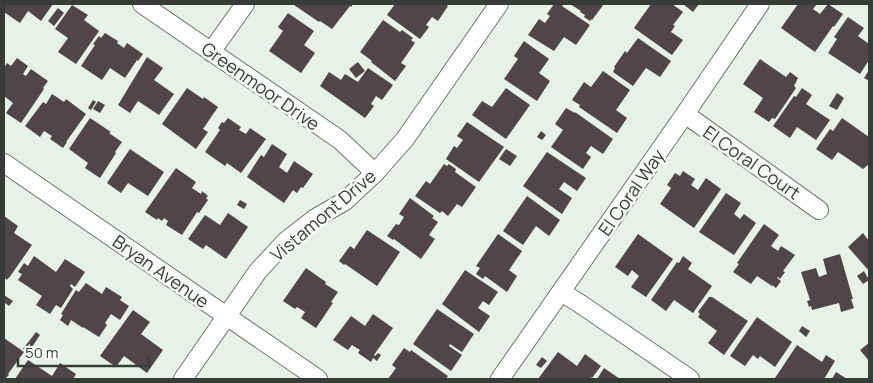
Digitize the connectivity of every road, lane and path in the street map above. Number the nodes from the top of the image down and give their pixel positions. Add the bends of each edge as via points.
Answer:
1 (142, 4) edge
2 (245, 4) edge
3 (499, 4) edge
4 (760, 4) edge
5 (212, 52) junction
6 (685, 114) junction
7 (4, 163) edge
8 (376, 173) junction
9 (819, 210) dead end
10 (561, 292) junction
11 (226, 317) junction
12 (184, 379) edge
13 (318, 379) edge
14 (500, 379) edge
15 (690, 379) edge

1 - 5 street, Greenmoor Drive
2 - 5 street
3 - 8 street, Vistamont Drive via 405,139
4 - 6 street, El Coral Way
5 - 8 street, Greenmoor Drive via 340,140
6 - 9 street, El Coral Court
6 - 10 street, El Coral Way
7 - 11 street, Bryan Avenue
8 - 11 street, Vistamont Drive via 345,201 286,241 258,271
10 - 14 street, El Coral Way
10 - 15 street
11 - 12 street, Vistamont Drive
11 - 13 street, Bryan Avenue

